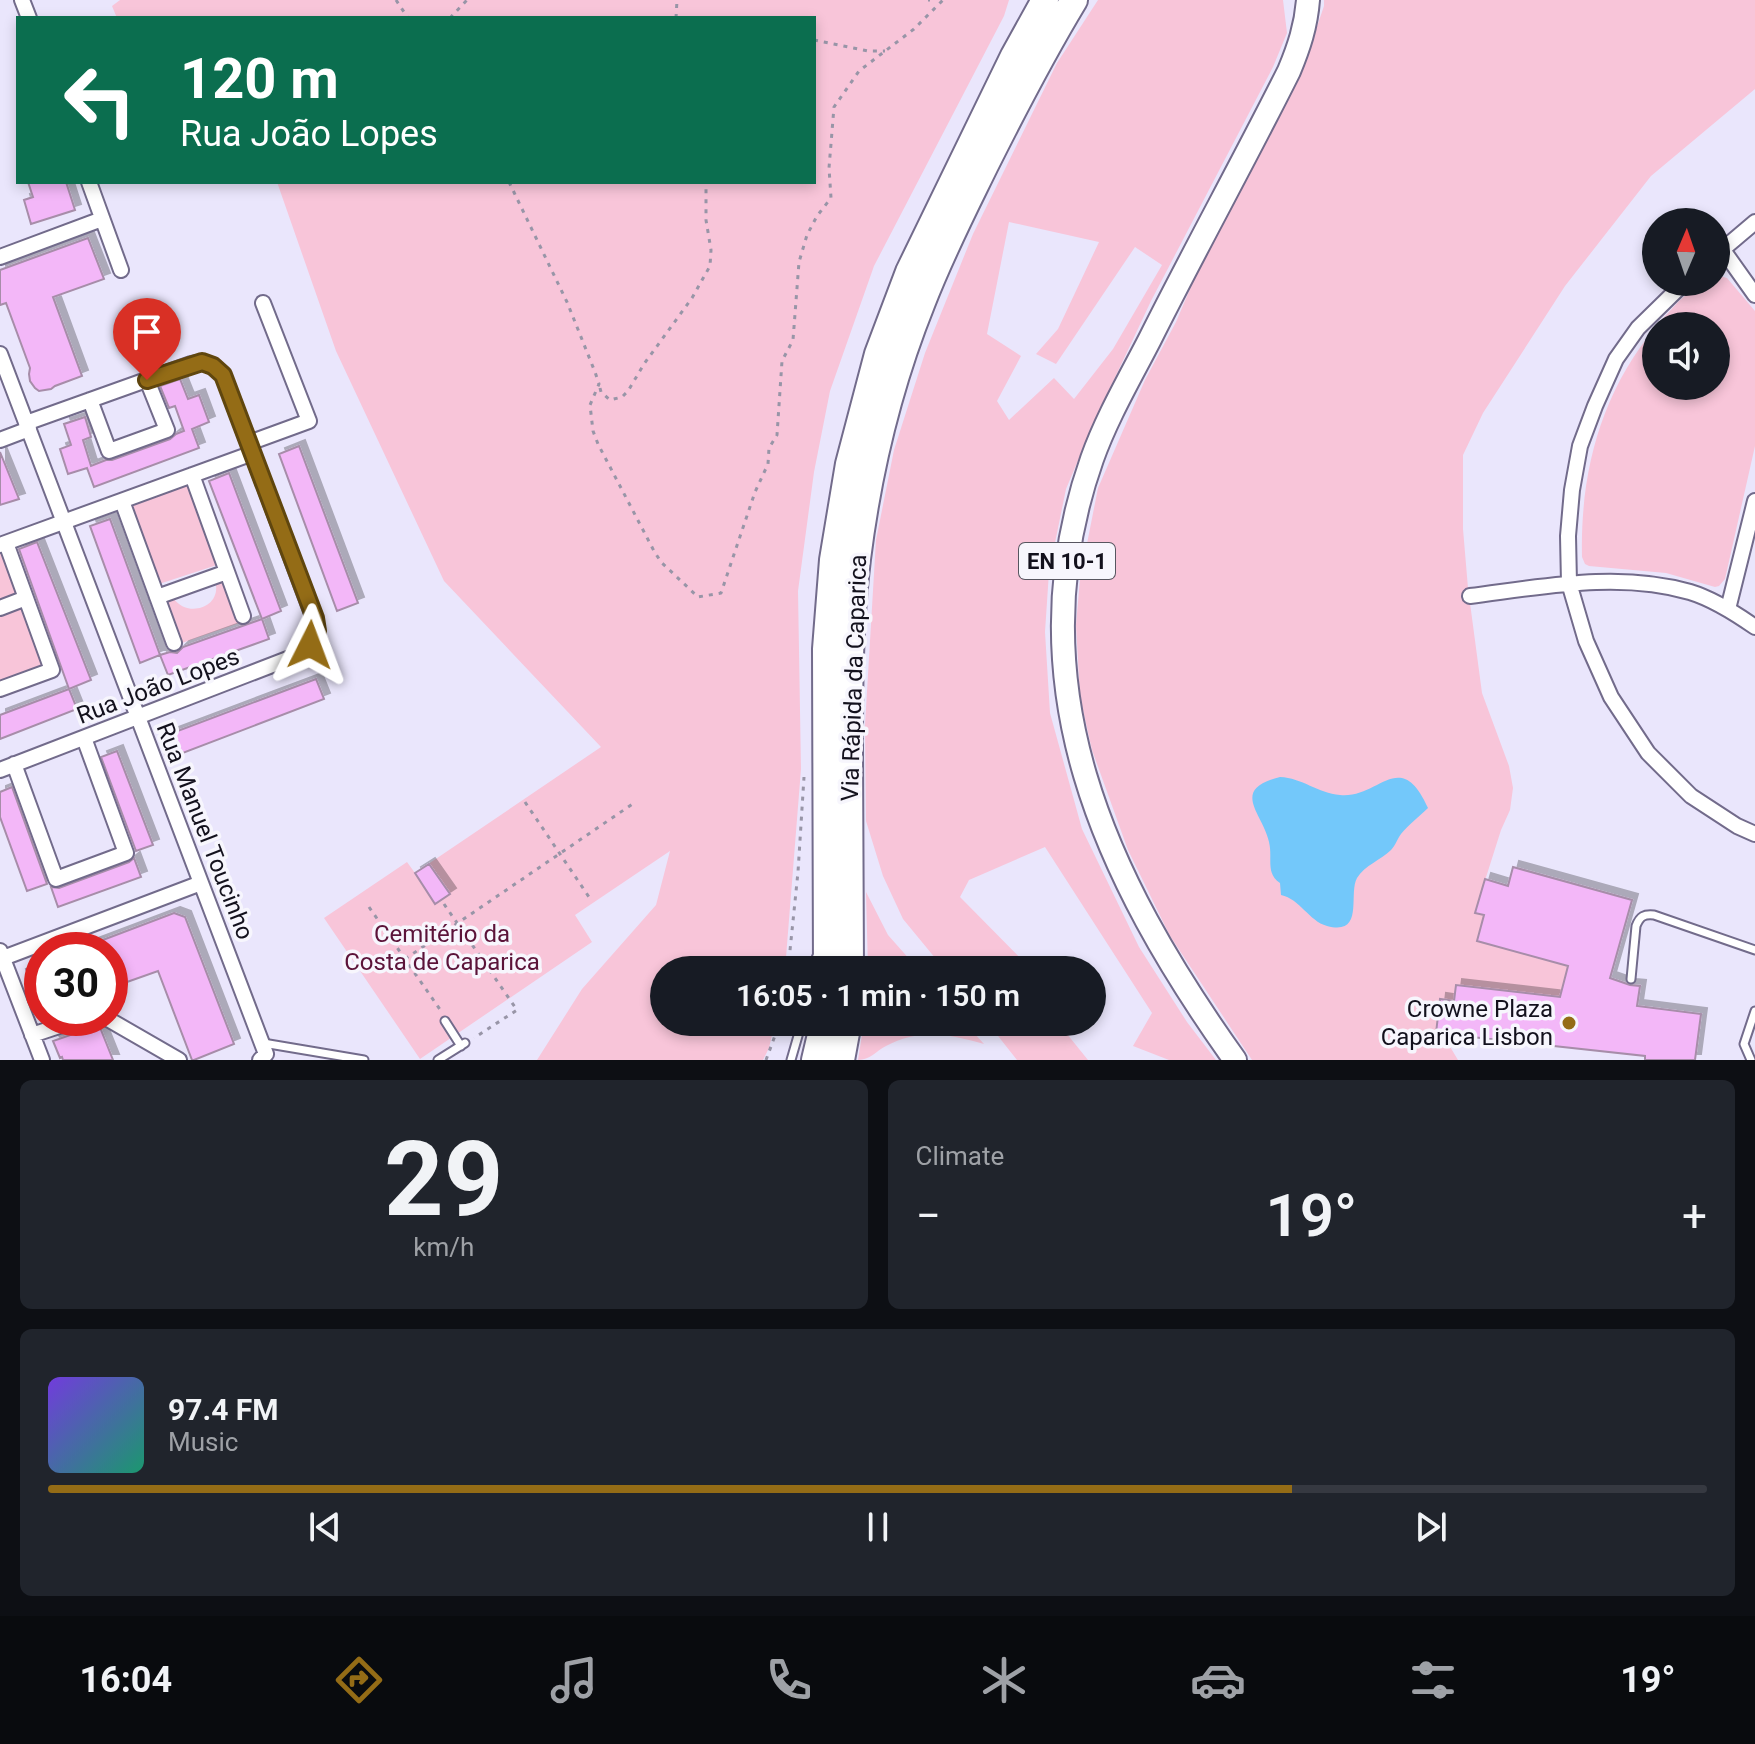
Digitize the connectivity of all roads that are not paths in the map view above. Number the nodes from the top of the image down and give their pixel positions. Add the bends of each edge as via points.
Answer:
1 (1045, 0) edge
2 (1074, 0) edge
3 (1304, 3) edge
4 (90, 184) edge
5 (102, 219) junction
6 (1755, 222) edge
7 (1730, 243) edge
8 (0, 257) edge
9 (1730, 265) edge
10 (121, 270) dead end
11 (1755, 295) edge
12 (1671, 296) edge
13 (263, 303) dead end
14 (0, 354) edge
15 (147, 380) junction
16 (90, 400) junction
17 (28, 426) junction
18 (0, 440) edge
19 (251, 448) junction
20 (192, 475) junction
21 (122, 501) junction
22 (1755, 501) edge
23 (64, 522) junction
24 (3, 544) edge
25 (227, 572) junction
26 (1569, 583) junction
27 (1470, 596) dead end
28 (157, 597) junction
29 (26, 598) junction
30 (0, 608) edge
31 (1728, 609) junction
32 (243, 616) dead end
33 (1755, 627) edge
34 (174, 643) dead end
35 (0, 689) edge
36 (138, 718) junction
37 (84, 738) junction
38 (7, 767) edge
39 (1755, 834) edge
40 (201, 883) junction
41 (826, 931) junction
42 (1755, 950) edge
43 (2, 954) edge
44 (816, 956) edge
45 (827, 956) edge
46 (850, 956) edge
47 (1631, 979) dead end
48 (1755, 1011) edge
49 (24, 1013) edge
50 (445, 1021) dead end
51 (128, 1031) edge
52 (32, 1036) edge
53 (798, 1036) edge
54 (821, 1036) edge
55 (845, 1036) edge
56 (262, 1052) edge
57 (42, 1060) edge
58 (179, 1060) edge
59 (364, 1060) edge
60 (438, 1060) edge
61 (791, 1060) edge
62 (815, 1060) edge
63 (841, 1060) edge
64 (1235, 1060) edge
65 (1751, 1060) edge

1 - 41 highway, Via Rápida da Caparica via 909,272 878,354 853,447 838,523 827,633
2 - 46 highway, Via Rápida da Caparica via 938,263 902,357 875,457 858,549 850,635
3 - 64 main road, EN 10-1 via 1301,41 1289,71 1102,433 1074,521 1062,622 1071,724 1101,822 1163,952
4 - 5 street
5 - 8 street
5 - 10 street
6 - 7 street
9 - 11 street
12 - 26 street via 1616,359 1580,446 1568,536
13 - 19 street via 309,421
14 - 17 street, Rua Manuel Toucinho
15 - 16 street, Rua João Lopes
15 - 16 street via 167,430 109,451
15 - 19 street, Rua João Lopes via 202,362 213,366 223,375
16 - 17 street, Rua João Lopes
17 - 18 street, Rua João Lopes
17 - 23 street, Rua Manuel Toucinho
19 - 20 street
19 - 36 street, Rua João Lopes via 315,618 315,636 298,655
20 - 21 street
20 - 25 street
21 - 23 street
21 - 28 street
22 - 31 street
23 - 24 street
23 - 36 street, Rua Manuel Toucinho
24 - 29 street
25 - 28 street
25 - 32 street
26 - 27 street
26 - 31 street via 1661,585
26 - 39 street via 1586,641 1611,697 1648,753 1691,796
28 - 34 street
29 - 30 street
29 - 35 street via 52,670
31 - 33 street
36 - 37 street, Rua João Lopes
36 - 40 street, Rua Manuel Toucinho
37 - 38 street, Rua João Lopes
37 - 38 street via 126,853 56,879
40 - 43 street
40 - 56 street, Rua Manuel Toucinho
41 - 44 lane
41 - 45 highway, Via Rápida da Caparica
42 - 47 lane via 1645,914 1636,926
43 - 49 street
48 - 65 lane via 1744,1044
50 - 60 lane via 463,1045
51 - 58 street
52 - 57 street
53 - 61 lane
54 - 62 highway
55 - 63 highway
56 - 59 lane

